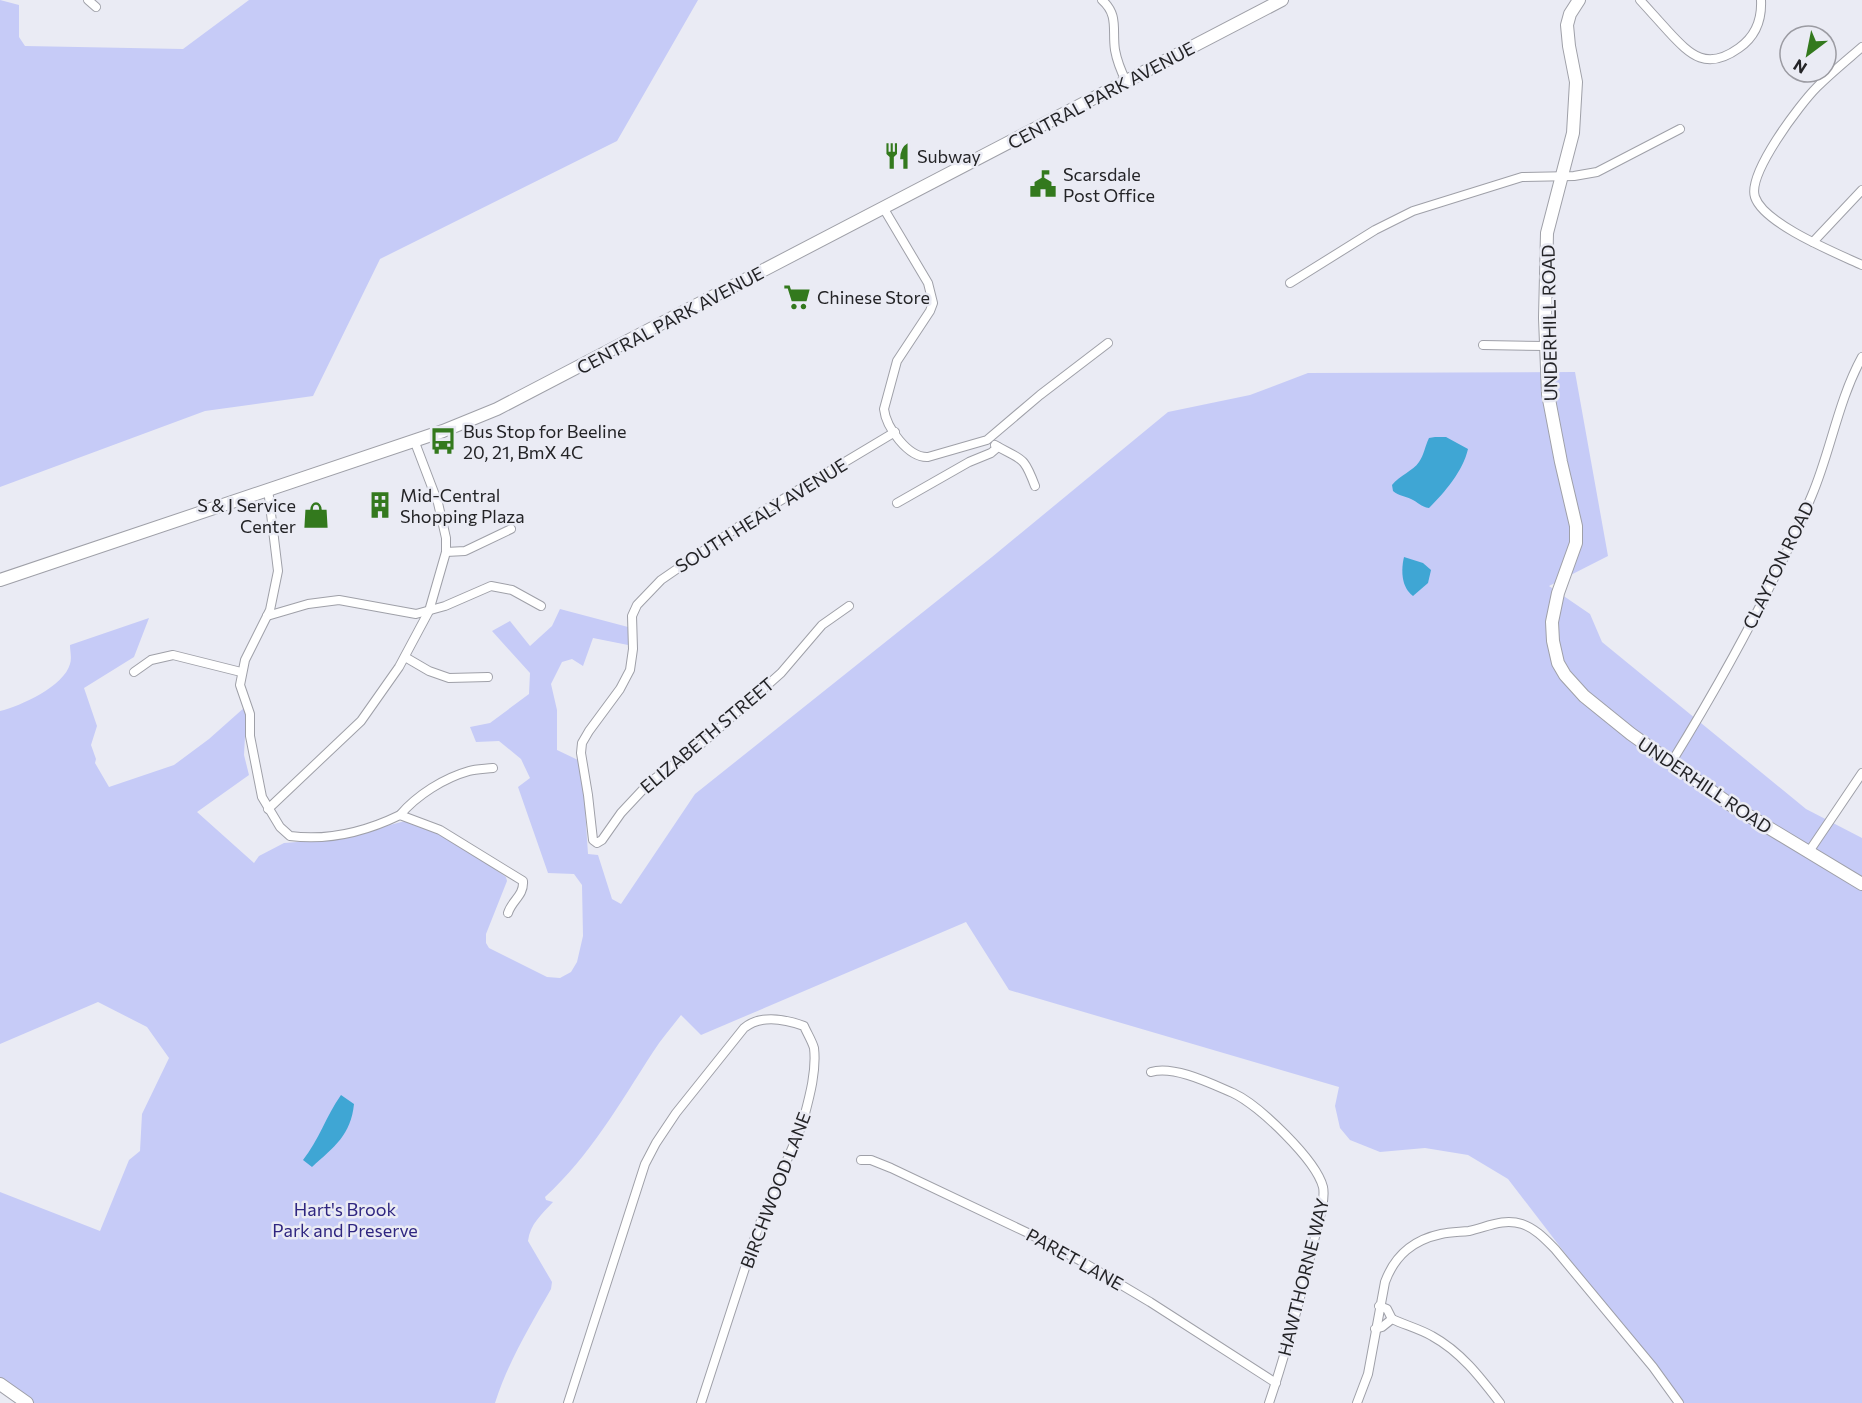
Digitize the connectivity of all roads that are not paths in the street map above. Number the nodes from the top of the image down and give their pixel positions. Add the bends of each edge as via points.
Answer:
1 (88, 0) edge
2 (1102, 0) edge
3 (1282, 0) edge
4 (1579, 0) edge
5 (1640, 0) edge
6 (1761, 0) edge
7 (96, 7) dead end
8 (1862, 47) edge
9 (1126, 81) junction
10 (1680, 129) dead end
11 (1562, 177) junction
12 (1862, 190) edge
13 (884, 209) junction
14 (1813, 242) junction
15 (1862, 265) edge
16 (1290, 283) dead end
17 (1108, 344) dead end
18 (1483, 345) dead end
19 (1546, 346) junction
20 (1862, 357) edge
21 (894, 432) junction
22 (414, 440) junction
23 (987, 440) junction
24 (998, 447) junction
25 (1035, 486) dead end
26 (268, 489) junction
27 (897, 503) dead end
28 (511, 529) dead end
29 (446, 552) junction
30 (0, 580) edge
31 (541, 606) dead end
32 (849, 606) dead end
33 (429, 611) junction
34 (267, 616) junction
35 (405, 657) junction
36 (134, 672) dead end
37 (241, 672) junction
38 (488, 677) dead end
39 (1671, 763) junction
40 (493, 768) dead end
41 (1862, 773) edge
42 (268, 809) junction
43 (400, 815) junction
44 (595, 842) joint
45 (1808, 853) junction
46 (1862, 884) edge
47 (508, 913) dead end
48 (1151, 1072) dead end
49 (861, 1160) dead end
50 (1379, 1306) junction
51 (1392, 1319) junction
52 (1376, 1329) junction
53 (1276, 1383) junction
54 (0, 1384) edge
55 (27, 1403) edge
56 (568, 1403) edge
57 (700, 1403) edge
58 (1269, 1403) edge
59 (1357, 1403) edge
60 (1500, 1403) edge
61 (1679, 1403) edge

1 - 7 street
2 - 9 street via 1110,6 1114,17 1114,48
3 - 9 main road, CENTRAL PARK AVENUE
4 - 11 main road, UNDERHILL ROAD via 1567,25 1576,100
5 - 6 street via 1687,51 1716,60 1746,44 1756,31 1762,15
8 - 14 street via 1802,103 1778,136 1755,180 1754,196 1763,210 1779,224
9 - 13 main road, CENTRAL PARK AVENUE
10 - 11 street via 1598,171
11 - 16 street via 1522,177 1413,211
11 - 19 main road, UNDERHILL ROAD via 1547,233
12 - 14 street
13 - 21 street via 928,283 933,303 895,366 884,409
13 - 22 main road, CENTRAL PARK AVENUE via 524,397
14 - 15 street
17 - 23 street
18 - 19 street
19 - 39 main road, UNDERHILL ROAD via 1548,394 1576,526 1576,543 1552,622 1558,663 1584,696
20 - 39 street, CLAYTON ROAD via 1844,394 1814,492 1798,527 1721,681
21 - 23 street via 909,451 924,458
21 - 44 street, SOUTH HEALY AVENUE via 748,520 661,580 639,602 632,616 630,670 582,743
22 - 26 main road, CENTRAL PARK AVENUE
22 - 29 street via 438,503
23 - 24 street
24 - 25 street via 1025,462
24 - 27 street
26 - 30 main road, CENTRAL PARK AVENUE
26 - 34 street via 278,571
28 - 29 street via 465,551
29 - 33 street
31 - 33 street via 512,590 491,586
32 - 44 street, ELIZABETH STREET via 822,625 781,673 699,746 650,782 602,840
33 - 34 street via 412,614 339,600
33 - 35 street
34 - 37 street
35 - 38 street via 449,678
35 - 42 street via 361,721
36 - 37 street via 151,660 173,655
37 - 42 street via 240,686 250,714 251,743
39 - 45 main road, UNDERHILL ROAD
40 - 43 street via 470,771 433,787
41 - 45 street
42 - 43 street via 290,836 304,838 368,829
43 - 47 street via 440,830 523,881 521,895
45 - 46 main road, UNDERHILL ROAD
48 - 53 street, HAWTHORNE WAY via 1179,1073 1240,1096 1279,1128 1320,1179 1324,1190 1319,1220
49 - 53 street, PARET LANE via 891,1168 1057,1248
50 - 51 street via 1387,1309
50 - 52 street
50 - 61 street via 1389,1271 1400,1254 1421,1239 1469,1231 1493,1222 1522,1224 1539,1234 1567,1262
51 - 52 street
51 - 60 street via 1431,1335 1452,1349 1474,1369
52 - 59 street via 1368,1374
53 - 58 street, HAWTHORNE WAY
54 - 55 main road
56 - 57 street, BIRCHWOOD LANE via 637,1184 656,1143 744,1028 752,1021 786,1019 804,1026 814,1047 807,1107 758,1228

